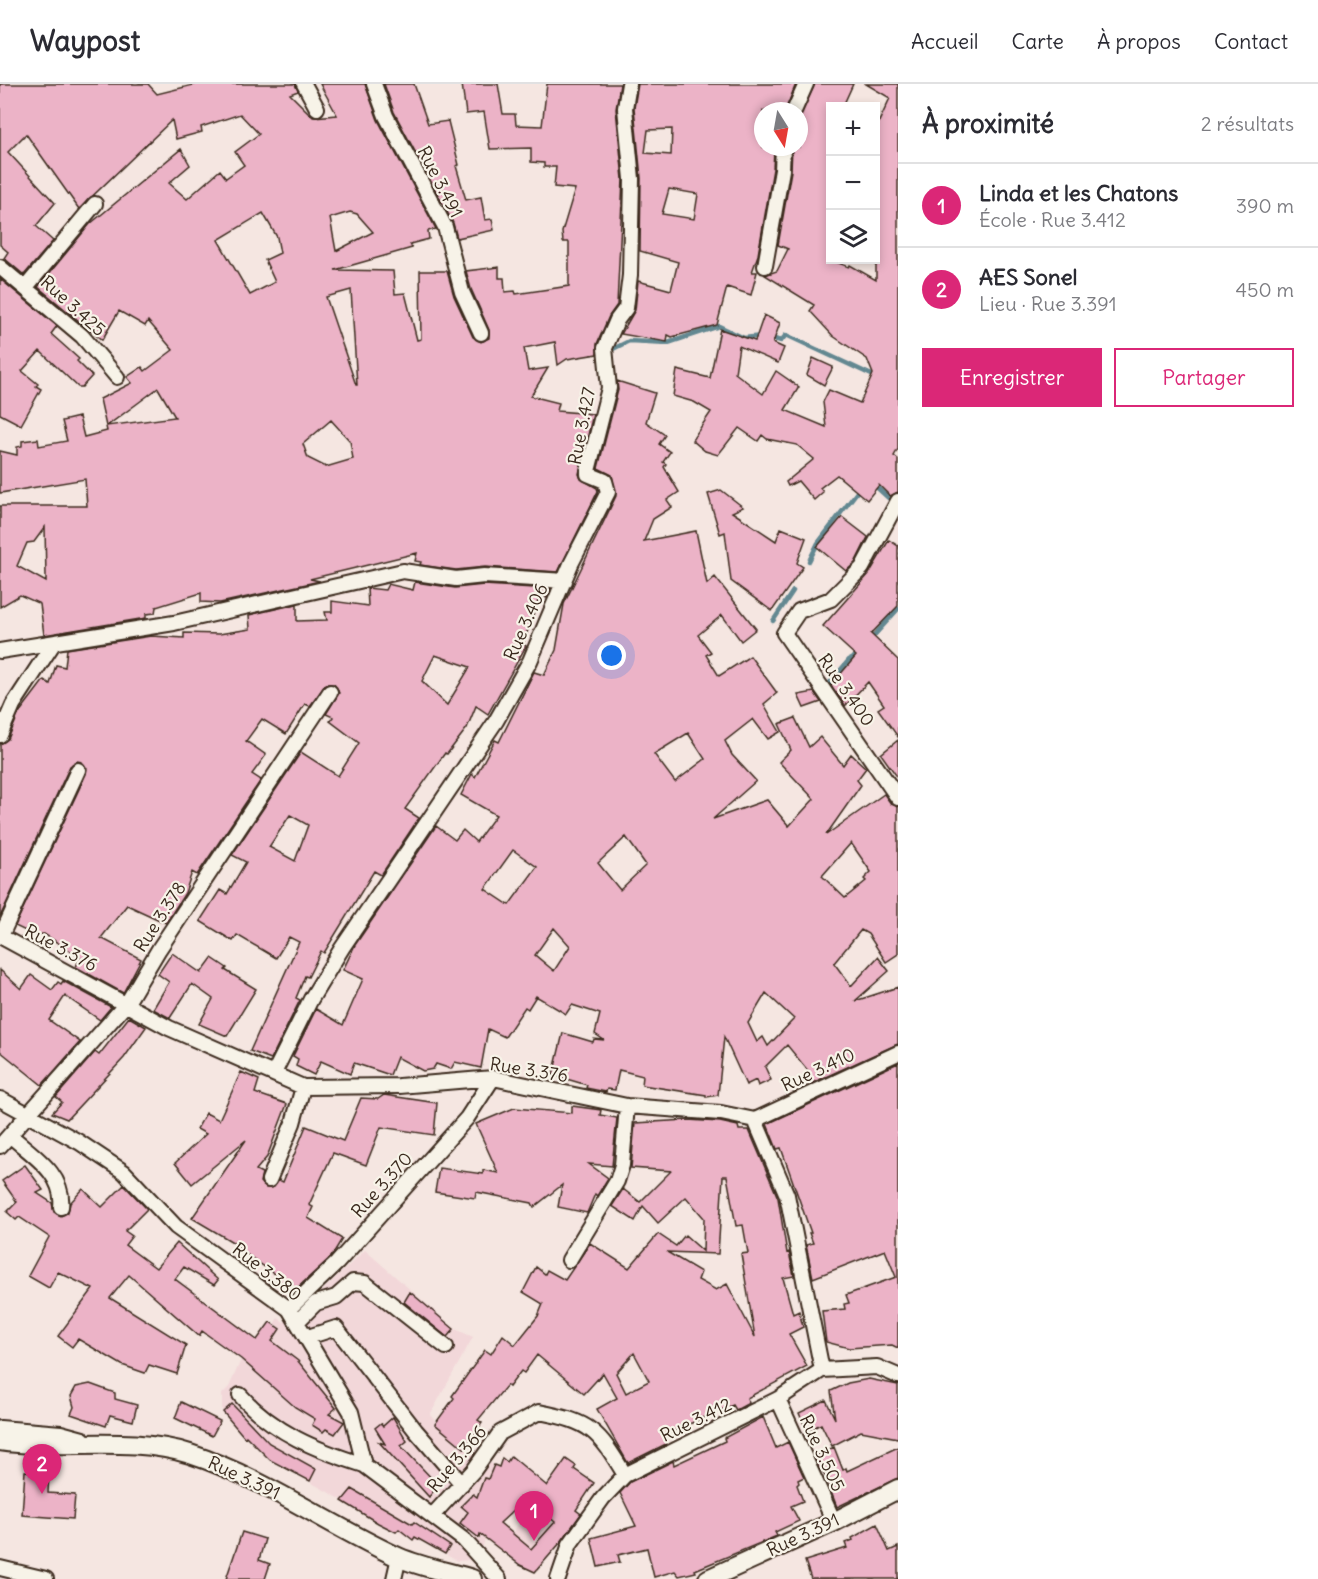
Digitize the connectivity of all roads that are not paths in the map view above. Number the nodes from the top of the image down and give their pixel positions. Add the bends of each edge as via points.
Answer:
1 (304, 84) edge
2 (374, 84) edge
3 (629, 84) edge
4 (806, 84) edge
5 (798, 102) edge
6 (317, 108) dead end
7 (783, 156) edge
8 (95, 204) dead end
9 (765, 266) dead end
10 (0, 267) edge
11 (26, 287) junction
12 (481, 333) dead end
13 (117, 377) dead end
14 (898, 501) edge
15 (565, 581) junction
16 (53, 644) junction
17 (0, 651) edge
18 (330, 692) dead end
19 (0, 735) edge
20 (78, 770) dead end
21 (898, 798) edge
22 (1, 936) edge
23 (127, 1003) junction
24 (898, 1053) edge
25 (274, 1073) junction
26 (493, 1078) junction
27 (303, 1087) junction
28 (0, 1099) edge
29 (627, 1106) junction
30 (30, 1115) junction
31 (755, 1120) junction
32 (10, 1136) junction
33 (0, 1146) edge
34 (269, 1180) dead end
35 (61, 1207) dead end
36 (569, 1260) dead end
37 (289, 1309) junction
38 (298, 1321) junction
39 (308, 1337) junction
40 (446, 1347) dead end
41 (822, 1370) junction
42 (898, 1376) edge
43 (240, 1395) dead end
44 (778, 1400) junction
45 (0, 1428) edge
46 (0, 1441) edge
47 (109, 1446) junction
48 (364, 1464) junction
49 (625, 1475) junction
50 (462, 1484) junction
51 (898, 1489) edge
52 (432, 1516) junction
53 (834, 1522) junction
54 (399, 1557) junction
55 (0, 1568) edge
56 (46, 1579) edge
57 (394, 1579) edge
58 (472, 1579) edge
59 (499, 1579) edge
60 (558, 1579) edge
61 (708, 1579) edge

1 - 6 street
2 - 12 street, Rue 3.491 via 386,116 445,227 462,292
3 - 15 street, Rue 3.427 via 626,108 632,179 630,275 626,308 605,348 609,388 588,471 605,482 608,492
4 - 5 street
7 - 9 street
8 - 11 street
10 - 11 street, Rue 3.425
11 - 13 street, Rue 3.425 via 93,347
14 - 21 street, Rue 3.400 via 862,568 831,599 799,611 784,633
15 - 16 street, Rue 3.406 via 484,576 456,579 403,571 174,623
15 - 25 street, Rue 3.406 via 530,661 496,721 342,948
16 - 17 street, Rue 3.406
16 - 19 street via 14,705
18 - 23 street, Rue 3.378
20 - 22 street
22 - 23 street, Rue 3.376
23 - 25 street, Rue 3.376 via 169,1028
23 - 30 street, Rue 3.378
24 - 31 street, Rue 3.410
25 - 27 street, Rue 3.376
26 - 27 street, Rue 3.376 via 399,1086
26 - 29 street, Rue 3.376
26 - 37 street, Rue 3.370 via 467,1118 337,1263
27 - 34 street
28 - 30 street, Rue 3.380
29 - 31 street, Rue 3.376 via 721,1113
29 - 36 street via 622,1165 616,1181
30 - 32 street, Rue 3.378
30 - 37 street, Rue 3.380 via 123,1172 176,1227
31 - 41 street via 787,1195
32 - 33 street, Rue 3.378
32 - 35 street via 56,1179
37 - 38 street, Rue 3.380
38 - 39 street, Rue 3.380
38 - 40 street via 316,1303 336,1297 353,1282 365,1283
39 - 48 street, Rue 3.380 via 351,1412
39 - 50 street via 336,1328
41 - 42 street via 877,1367
41 - 44 street, Rue 3.412
43 - 48 street via 259,1416 286,1434 329,1454
44 - 49 street, Rue 3.412
44 - 53 street, Rue 3.505
45 - 47 street via 61,1434
46 - 47 main road, Rue 3.391
47 - 54 main road, Rue 3.391 via 152,1447 220,1464
48 - 52 street
49 - 50 street, Rue 3.366 via 603,1439 574,1419 539,1412 500,1434
49 - 60 street, Rue 3.412 via 570,1544
50 - 52 street, Rue 3.366
51 - 53 main road, Rue 3.391
52 - 59 street via 464,1540
53 - 61 main road, Rue 3.391
54 - 57 street
54 - 58 main road, Rue 3.391
55 - 56 street

